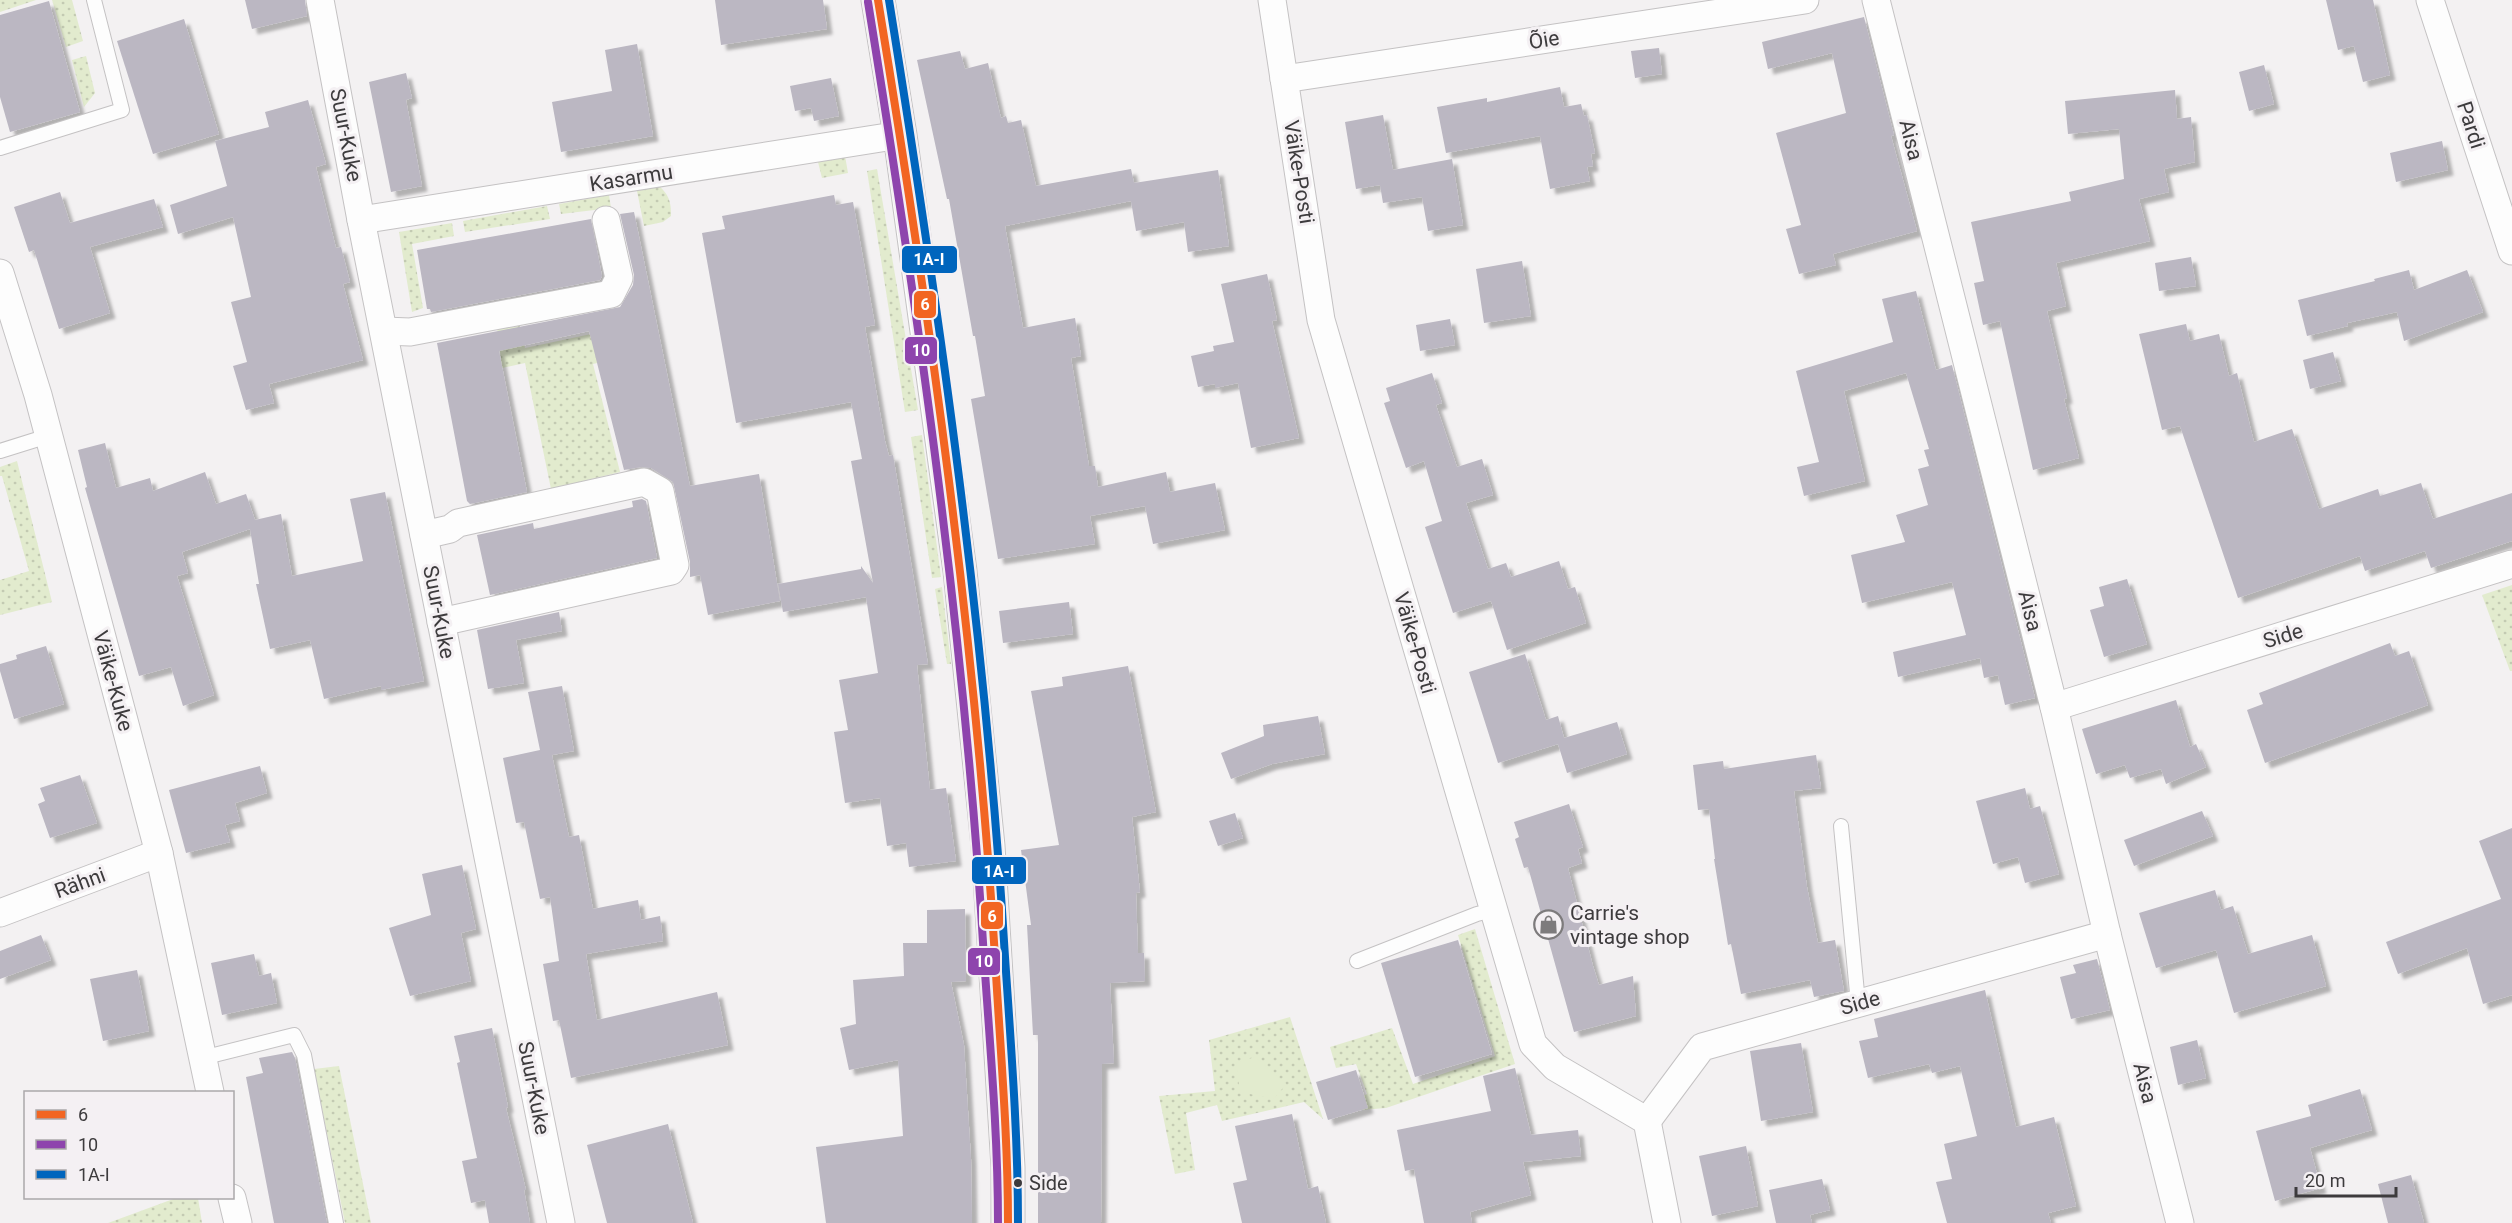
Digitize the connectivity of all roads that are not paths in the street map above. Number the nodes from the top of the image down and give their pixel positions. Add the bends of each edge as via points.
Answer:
1 (94, 0) edge
2 (320, 0) edge
3 (878, 0) edge
4 (1272, 0) edge
5 (1804, 0) edge
6 (1876, 0) edge
7 (2430, 0) edge
8 (1284, 79) junction
9 (900, 135) junction
10 (0, 148) edge
11 (361, 220) junction
12 (606, 220) dead end
13 (2512, 251) edge
14 (0, 273) edge
15 (384, 331) junction
16 (48, 436) junction
17 (0, 451) edge
18 (424, 535) junction
19 (2512, 564) edge
20 (441, 622) junction
21 (2054, 707) junction
22 (1841, 826) dead end
23 (159, 853) junction
24 (1493, 910) junction
25 (0, 913) edge
26 (2107, 934) junction
27 (1358, 961) dead end
28 (1858, 1003) junction
29 (202, 1058) junction
30 (210, 1091) edge
31 (1647, 1121) junction
32 (232, 1199) edge
33 (238, 1223) edge
34 (336, 1223) edge
35 (561, 1223) edge
36 (1008, 1223) edge
37 (1667, 1223) edge
38 (2180, 1223) edge

1 - 10 lane via 123,110
2 - 11 street, Suur-Kuke
3 - 9 street
4 - 8 street, Väike-Posti
5 - 8 street, Õie
6 - 21 street, Aisa
7 - 13 street, Pardi
8 - 24 street, Väike-Posti via 1321,320
9 - 11 street, Kasarmu
9 - 36 street via 960,571 988,846
11 - 15 street, Suur-Kuke
12 - 15 street via 619,278 612,294 410,332
14 - 16 street, Väike-Kuke
15 - 18 street, Suur-Kuke
16 - 17 lane
16 - 23 street, Väike-Kuke
18 - 20 street, Suur-Kuke
18 - 20 street via 644,482 660,491 675,565 671,571
19 - 21 street, Side
20 - 35 street, Suur-Kuke
21 - 26 street, Aisa
22 - 28 lane
23 - 25 street, Rähni
23 - 29 street, Väike-Kuke
24 - 27 lane
24 - 31 street, Väike-Posti via 1533,1044 1555,1067
26 - 28 street, Side
26 - 38 street, Aisa
28 - 31 street, Side via 1702,1047
29 - 30 street, Väike-Kuke
29 - 34 lane via 294,1035 304,1055
31 - 37 street
32 - 33 street

